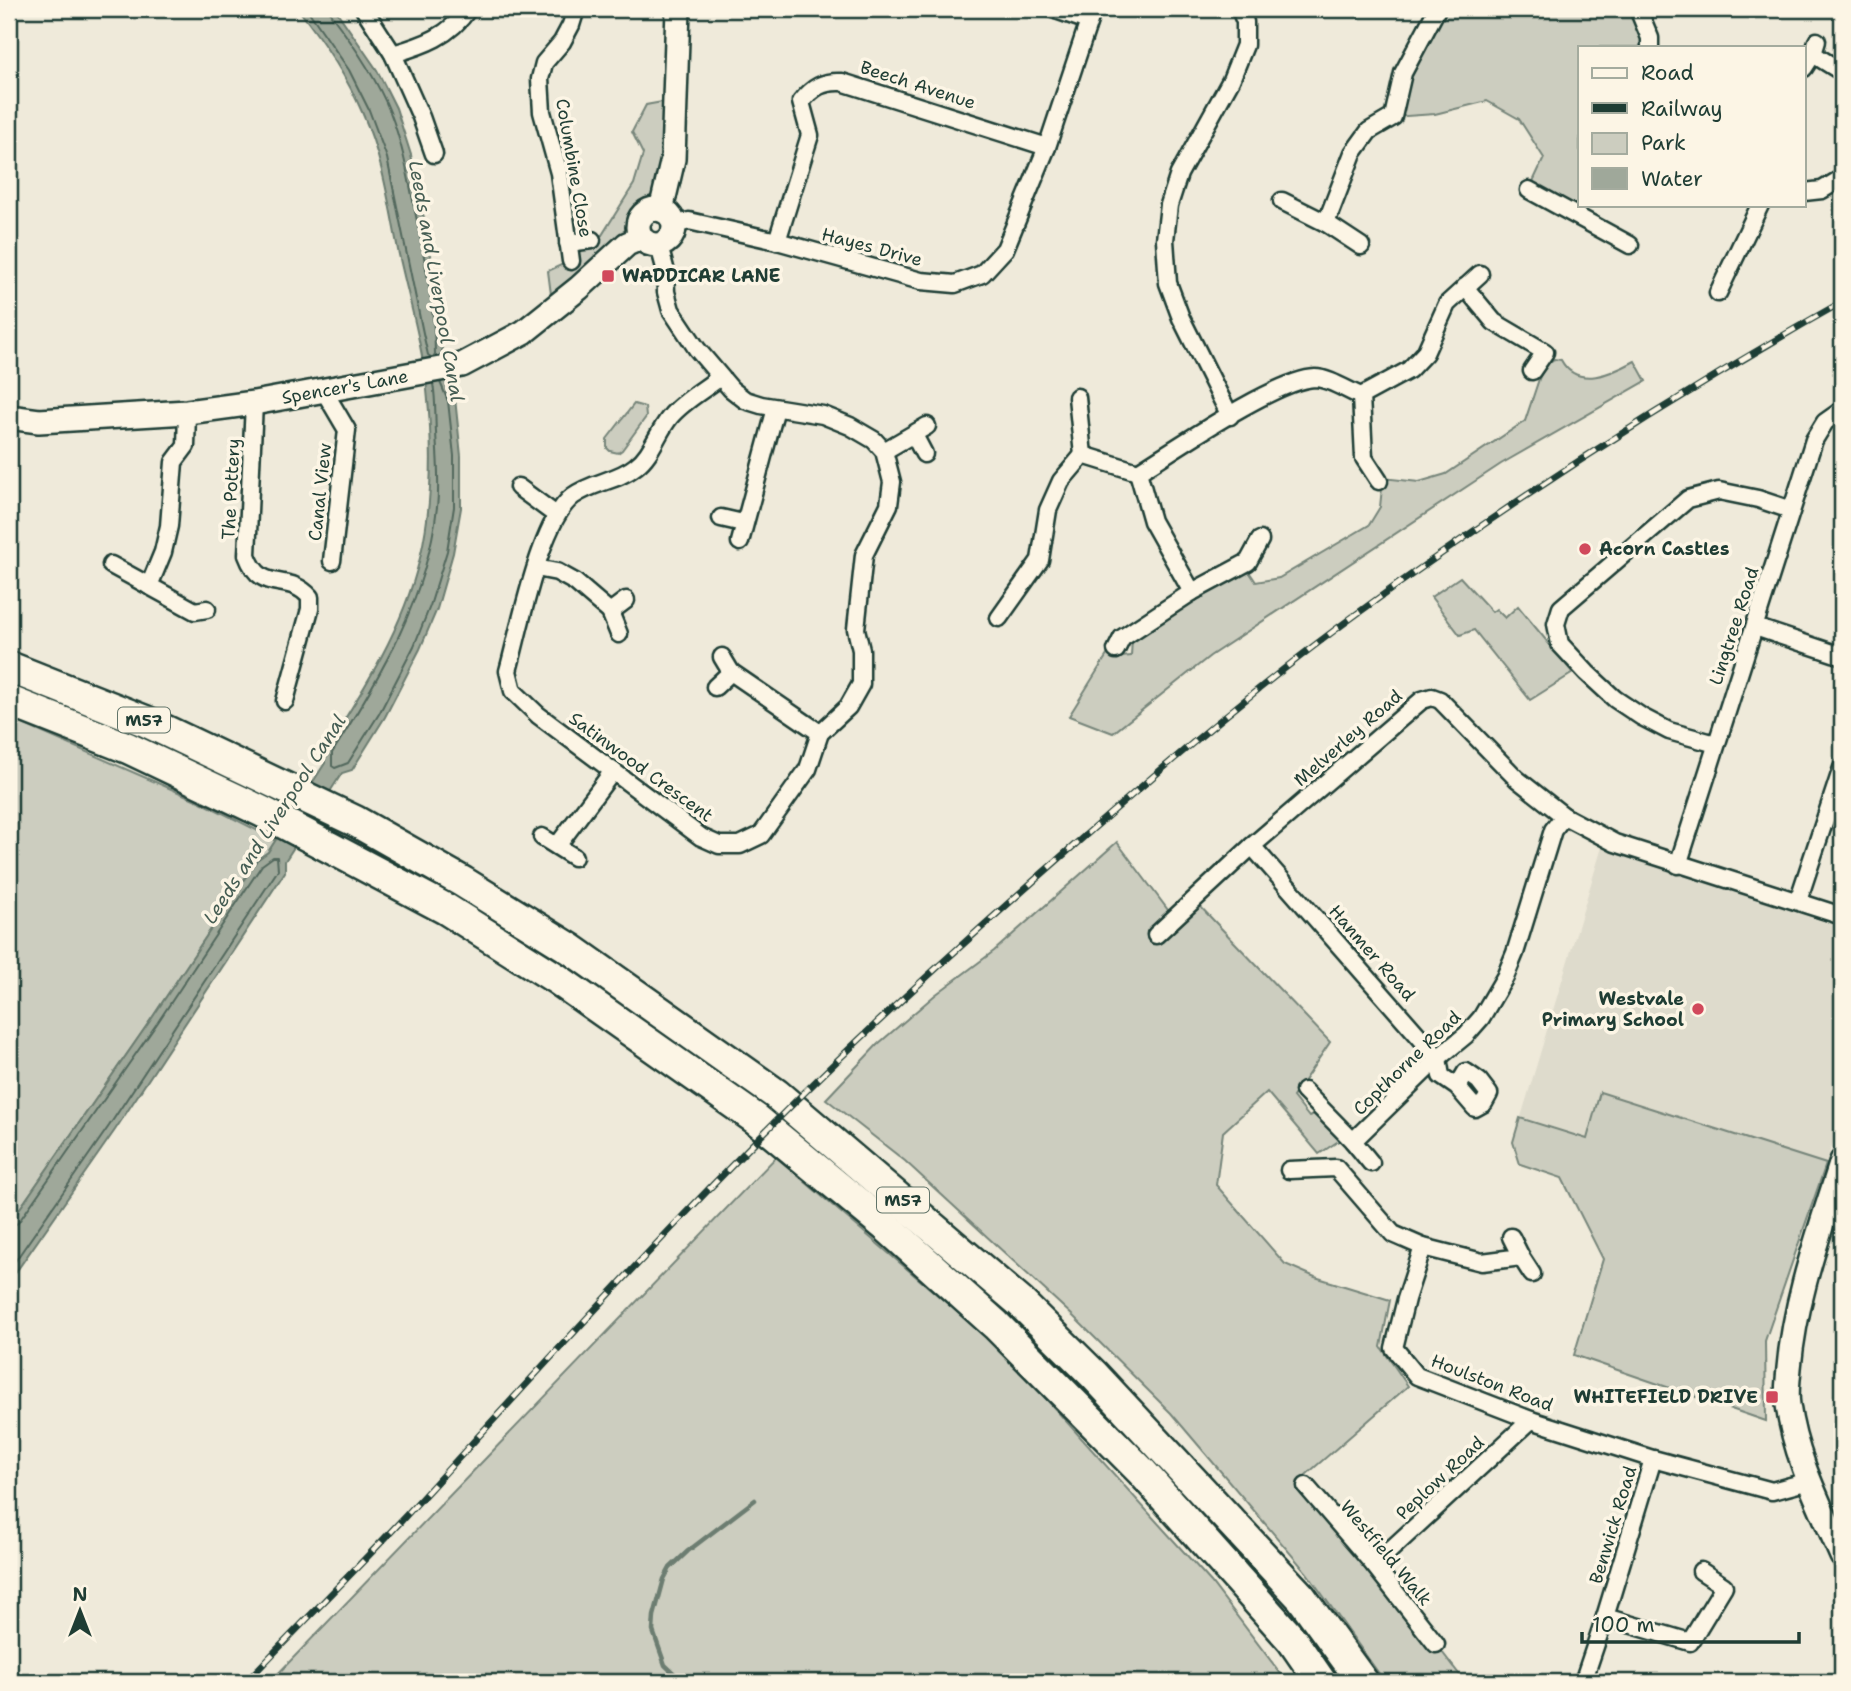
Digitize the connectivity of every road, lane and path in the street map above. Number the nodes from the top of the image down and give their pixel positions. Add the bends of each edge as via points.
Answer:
1 (363, 9) edge
2 (468, 9) edge
3 (576, 9) edge
4 (678, 9) edge
5 (1053, 9) edge
6 (1240, 9) edge
7 (1437, 9) edge
8 (1638, 9) edge
9 (1091, 15) edge
10 (1650, 46) edge
11 (393, 54) junction
12 (1811, 55) edge
13 (1842, 72) edge
14 (1047, 147) junction
15 (434, 154) dead end
16 (1842, 177) edge
17 (1529, 190) dead end
18 (1806, 192) edge
19 (1282, 201) dead end
20 (1760, 206) edge
21 (1583, 210) edge
22 (668, 217) junction
23 (1326, 223) junction
24 (592, 240) dead end
25 (777, 240) junction
26 (650, 242) junction
27 (568, 243) junction
28 (1630, 245) dead end
29 (1361, 246) dead end
30 (570, 261) dead end
31 (1480, 274) dead end
32 (1465, 287) junction
33 (1718, 293) dead end
34 (1532, 371) dead end
35 (720, 377) junction
36 (324, 391) junction
37 (1361, 396) junction
38 (1077, 397) dead end
39 (254, 403) junction
40 (776, 408) junction
41 (1842, 410) edge
42 (187, 412) junction
43 (1230, 416) junction
44 (9, 417) edge
45 (884, 451) junction
46 (924, 454) dead end
47 (1083, 455) junction
48 (1138, 472) junction
49 (1378, 481) dead end
50 (518, 487) dead end
51 (1791, 510) junction
52 (556, 516) junction
53 (721, 518) dead end
54 (743, 523) junction
55 (1260, 540) dead end
56 (740, 542) dead end
57 (332, 561) dead end
58 (111, 565) dead end
59 (536, 568) junction
60 (149, 586) junction
61 (1192, 592) junction
62 (626, 600) dead end
63 (207, 609) dead end
64 (610, 612) junction
65 (999, 618) dead end
66 (1755, 628) junction
67 (620, 634) dead end
68 (1116, 650) dead end
69 (1842, 656) edge
70 (722, 657) dead end
71 (9, 667) edge
72 (731, 672) junction
73 (715, 687) dead end
74 (9, 701) edge
75 (285, 701) dead end
76 (820, 733) junction
77 (1716, 744) junction
78 (1842, 768) edge
79 (613, 771) junction
80 (1564, 816) junction
81 (542, 837) dead end
82 (557, 846) junction
83 (1252, 846) junction
84 (574, 857) dead end
85 (1678, 865) junction
86 (1798, 901) junction
87 (1842, 916) edge
88 (1156, 935) dead end
89 (1438, 1058) junction
90 (1457, 1087) dead end
91 (1304, 1091) dead end
92 (1353, 1141) junction
93 (1842, 1161) edge
94 (1371, 1163) dead end
95 (1289, 1170) dead end
96 (1836, 1201) edge
97 (1511, 1237) dead end
98 (1423, 1247) junction
99 (1521, 1257) junction
100 (1532, 1274) dead end
101 (1531, 1420) junction
102 (1653, 1459) junction
103 (1809, 1481) junction
104 (1306, 1486) dead end
105 (1842, 1556) edge
106 (1374, 1565) junction
107 (1701, 1571) dead end
108 (1605, 1617) junction
109 (1436, 1644) dead end
110 (1321, 1682) edge
111 (1363, 1682) edge
112 (1583, 1682) edge

1 - 11 street
2 - 11 street via 446,33
3 - 27 street, Columbine Close via 540,79 542,112 559,173
4 - 22 street
5 - 9 street
6 - 43 street via 1245,45 1179,174 1169,205 1166,240 1168,283
7 - 23 street via 1403,73 1393,117 1370,131 1353,153
8 - 10 street
9 - 14 street, Hayes Drive
11 - 15 street
12 - 13 street
14 - 25 street, Hayes Drive via 1005,249 982,274 955,284 921,281
14 - 25 street, Beech Avenue via 842,82 826,81 801,102 810,135
16 - 18 street via 1822,190
17 - 21 street
19 - 23 street
20 - 33 street
21 - 28 street
22 - 25 street, Hayes Drive
22 - 26 street via 671,239
22 - 26 street via 650,209 640,218 638,225
23 - 29 street
24 - 27 street
26 - 35 street via 666,268 671,310
26 - 36 street, Spencer's Lane via 627,244 524,332 462,365
27 - 30 street, Columbine Close
31 - 32 street
32 - 34 street via 1494,321 1545,352
32 - 37 street via 1447,304 1425,354 1409,370
35 - 40 street via 745,400
35 - 52 street, Satinwood Crescent via 668,419 635,468 572,496
36 - 39 street, Spencer's Lane
36 - 57 street, Canal View via 346,430
37 - 43 street via 1318,378 1294,382
37 - 49 street via 1364,458
38 - 47 street
39 - 42 street, Spencer's Lane
39 - 75 street, The Pottery via 247,555 262,579 300,587 310,597
40 - 45 street via 832,419 874,440
40 - 54 street
41 - 51 street, Lingtree Road via 1825,422 1814,440
42 - 44 street, Spencer's Lane via 39,421
42 - 60 street via 186,446 174,461 169,526
43 - 48 street
45 - 46 street via 920,431
45 - 76 street, Satinwood Crescent via 892,482 889,505 864,555 856,629 861,684 848,706
47 - 48 street
47 - 65 street via 1061,481 1048,510 1040,560
48 - 61 street via 1152,521
50 - 52 street
51 - 66 street, Lingtree Road
51 - 77 street via 1719,491 1688,499 1561,608 1556,624 1560,644 1615,699 1669,731
52 - 59 street, Satinwood Crescent
53 - 54 street
54 - 56 street
55 - 61 street via 1248,562
58 - 60 street
59 - 64 street via 575,582
59 - 79 street, Satinwood Crescent via 508,671 513,691
60 - 63 street via 195,611
61 - 68 street via 1122,638
62 - 64 street
64 - 67 street
66 - 69 street
66 - 77 street, Lingtree Road
70 - 72 street
71 - 111 highway, M57 via 145,721 355,821 571,949 776,1094 1020,1301 1155,1438 1301,1597
72 - 73 street
72 - 76 street
74 - 110 highway, M57 via 128,748 263,812 446,909 557,979 756,1119 996,1325 1142,1472 1292,1640
76 - 79 street, Satinwood Crescent via 808,769 761,835 740,845 719,845 701,837
77 - 85 street, Lingtree Road
78 - 86 street
79 - 82 street
80 - 83 street, Melverley Road via 1517,779 1440,699 1432,697 1422,699
80 - 85 street, Melverley Road via 1615,843
80 - 89 street, Copthorne Road via 1553,830 1505,977 1481,1018
81 - 82 street
82 - 84 street
83 - 88 street, Melverley Road
83 - 89 street, Hanmer Road
85 - 86 street, Melverley Road
86 - 87 street, Melverley Road
89 - 90 street, Hanmer Road via 1441,1076
89 - 92 street, Copthorne Road
91 - 92 street, Copthorne Road
92 - 94 street, Copthorne Road
93 - 96 street
95 - 98 street via 1336,1168 1393,1234
96 - 103 street via 1798,1307 1791,1343 1787,1402
97 - 99 street
98 - 99 street via 1482,1262
98 - 101 street, Houlston Road via 1394,1348 1417,1377
99 - 100 street
101 - 102 street, Houlston Road
101 - 106 street, Peplow Road
102 - 103 street, Houlston Road via 1772,1491
102 - 108 street, Benwick Road
103 - 105 street
104 - 106 street, Westfield Walk
106 - 109 street, Westfield Walk
107 - 108 street via 1724,1586 1690,1642
108 - 112 street, Benwick Road

